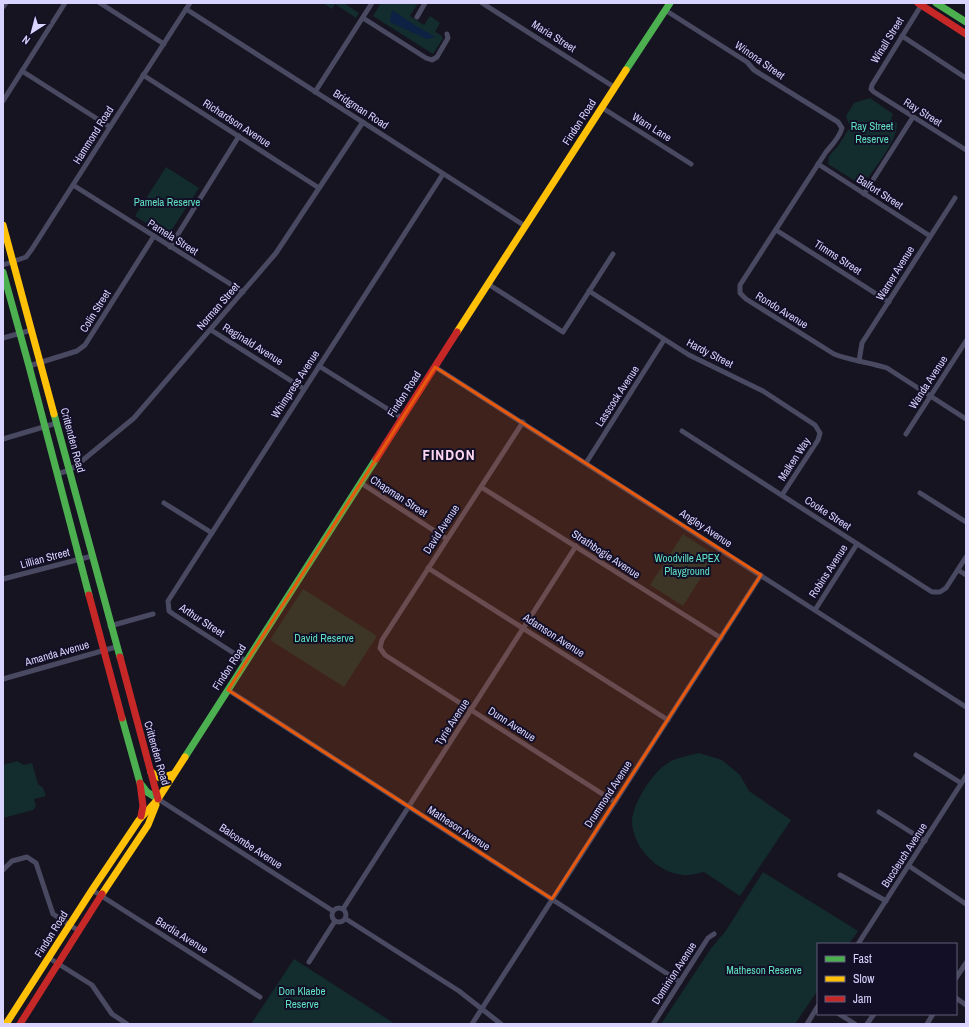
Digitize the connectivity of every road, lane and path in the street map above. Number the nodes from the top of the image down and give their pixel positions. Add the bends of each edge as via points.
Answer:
1 (6, 3) edge
2 (65, 3) edge
3 (100, 3) edge
4 (190, 3) edge
5 (372, 3) edge
6 (425, 3) edge
7 (482, 3) edge
8 (670, 3) edge
9 (936, 3) edge
10 (921, 4) edge
11 (3, 7) edge
12 (186, 9) junction
13 (666, 10) junction
14 (417, 17) dead end
15 (362, 18) junction
16 (966, 22) edge
17 (447, 34) dead end
18 (966, 34) edge
19 (902, 36) junction
20 (164, 44) junction
21 (22, 71) junction
22 (143, 75) junction
23 (966, 78) edge
24 (614, 86) junction
25 (871, 88) joint
26 (315, 92) junction
27 (3, 101) edge
28 (601, 107) junction
29 (913, 117) junction
30 (362, 122) junction
31 (110, 127) junction
32 (842, 128) joint
33 (239, 136) junction
34 (966, 150) edge
35 (691, 164) dead end
36 (818, 164) junction
37 (444, 174) junction
38 (73, 185) junction
39 (320, 188) junction
40 (864, 194) junction
41 (954, 198) dead end
42 (3, 225) edge
43 (525, 226) junction
44 (776, 230) junction
45 (154, 236) junction
46 (930, 236) junction
47 (170, 247) junction
48 (613, 254) dead end
49 (13, 262) junction
50 (3, 265) edge
51 (3, 272) edge
52 (488, 284) junction
53 (589, 291) junction
54 (243, 292) junction
55 (889, 302) junction
56 (32, 330) junction
57 (211, 330) junction
58 (20, 333) junction
59 (3, 338) edge
60 (664, 340) junction
61 (966, 341) edge
62 (859, 361) junction
63 (41, 362) junction
64 (29, 366) junction
65 (319, 366) junction
66 (435, 367) junction
67 (304, 389) junction
68 (931, 396) junction
69 (402, 418) junction
70 (966, 419) edge
71 (523, 422) junction
72 (57, 423) junction
73 (44, 426) junction
74 (682, 431) dead end
75 (820, 433) joint
76 (906, 434) dead end
77 (3, 439) edge
78 (586, 463) junction
79 (70, 470) junction
80 (57, 474) junction
81 (361, 483) junction
82 (481, 486) junction
83 (920, 493) dead end
84 (782, 495) junction
85 (164, 503) dead end
86 (966, 522) edge
87 (212, 532) junction
88 (447, 539) junction
89 (858, 544) junction
90 (576, 546) junction
91 (92, 556) junction
92 (966, 557) edge
93 (79, 559) junction
94 (428, 568) junction
95 (958, 570) junction
96 (760, 575) junction
97 (966, 575) edge
98 (3, 579) edge
99 (168, 607) joint
100 (815, 610) junction
101 (153, 614) dead end
102 (110, 626) junction
103 (524, 628) junction
104 (721, 638) junction
105 (116, 647) junction
106 (380, 648) joint
107 (103, 650) junction
108 (246, 660) junction
109 (3, 679) edge
110 (228, 690) junction
111 (965, 705) edge
112 (472, 710) junction
113 (668, 720) junction
114 (916, 755) dead end
115 (151, 772) junction
116 (173, 774) junction
117 (966, 776) edge
118 (140, 783) junction
119 (961, 783) junction
120 (158, 799) junction
121 (615, 802) junction
122 (409, 807) junction
123 (879, 812) dead end
124 (140, 819) junction
125 (925, 841) junction
126 (117, 854) junction
127 (121, 866) junction
128 (909, 866) junction
129 (3, 870) edge
130 (840, 875) dead end
131 (92, 890) junction
132 (101, 896) junction
133 (552, 899) junction
134 (886, 901) junction
135 (966, 904) edge
136 (343, 909) junction
137 (333, 911) junction
138 (346, 919) junction
139 (335, 921) junction
140 (70, 926) junction
141 (79, 931) junction
142 (714, 934) dead end
143 (859, 943) edge
144 (49, 958) junction
145 (309, 962) dead end
146 (966, 963) edge
147 (58, 964) junction
148 (957, 976) edge
149 (680, 982) junction
150 (260, 997) dead end
151 (957, 999) edge
152 (966, 1005) edge
153 (817, 1008) edge
154 (482, 1009) junction
155 (842, 1015) edge
156 (873, 1015) edge
157 (932, 1015) edge
158 (6, 1024) edge
159 (20, 1024) edge
160 (127, 1024) edge
161 (472, 1024) edge
162 (501, 1024) edge
163 (653, 1024) edge
164 (807, 1024) edge
165 (855, 1024) edge
166 (867, 1024) edge
167 (927, 1024) edge

1 - 11 street
2 - 21 street
3 - 20 street
4 - 12 street, Hammond Road
5 - 15 street
6 - 14 street
7 - 24 street, Maria Street
8 - 13 main road, Findon Road
9 - 16 main road
10 - 18 main road
10 - 19 street, Winall Street
12 - 20 street, Hammond Road
12 - 26 street, Bridgman Road
13 - 24 main road, Findon Road
13 - 32 street, Winona Street via 747,62 754,70 838,122
15 - 17 street via 432,60 437,57 448,38
15 - 26 street
19 - 23 street
19 - 25 street, Winall Street
20 - 22 street, Hammond Road
21 - 27 street
21 - 31 street
22 - 31 street, Hammond Road
22 - 33 street, Richardson Avenue
24 - 28 main road, Findon Road
25 - 29 street, Ray Street
26 - 30 street, Bridgman Road
28 - 35 street, Warn Lane
28 - 43 main road, Findon Road
29 - 34 street, Ray Street
29 - 40 street
30 - 37 street, Bridgman Road
30 - 39 street, Norman Street
31 - 38 street, Hammond Road
32 - 36 street, Rondo Avenue via 834,144
33 - 39 street, Richardson Avenue
33 - 47 street
36 - 40 street, Balfort Street
36 - 44 street, Rondo Avenue
37 - 43 street, Bridgman Road
37 - 65 street, Whimpress Avenue
38 - 45 street, Pamela Street
38 - 49 street, Hammond Road via 26,258
39 - 54 street, Norman Street via 276,253
40 - 46 street, Balfort Street
41 - 46 street, Warner Avenue
42 - 49 main road, Crittenden Road
43 - 52 main road, Findon Road
44 - 55 street, Timms Street
44 - 62 street, Rondo Avenue via 740,285 740,293 834,354
45 - 47 street, Pamela Street
45 - 63 street, Colin Street via 85,345 77,351
46 - 55 street, Warner Avenue
47 - 54 street, Pamela Street
48 - 53 street
49 - 50 street, Hammond Road
49 - 56 main road, Crittenden Road
51 - 58 main road, Crittenden Road
52 - 53 street via 563,332
52 - 66 main road, Findon Road
53 - 60 street, Hardy Street
54 - 57 street, Norman Street
55 - 62 street, Warner Avenue via 862,343
56 - 58 street
56 - 63 main road, Crittenden Road
57 - 67 street, Reginald Avenue
57 - 79 street, Norman Street via 134,418
58 - 59 street
58 - 64 main road, Crittenden Road
60 - 75 street, Hardy Street via 763,391 816,425
60 - 78 street, Lasscock Avenue
61 - 68 street, Wanda Avenue
62 - 68 street, Rondo Avenue via 887,368
63 - 64 street, Colin Street
63 - 72 main road, Crittenden Road
64 - 73 main road, Crittenden Road
65 - 67 street, Whimpress Avenue
65 - 69 street
66 - 69 main road, Findon Road
66 - 71 street, Angley Avenue
67 - 87 street, Whimpress Avenue
68 - 70 street, Rondo Avenue
68 - 76 street, Wanda Avenue
69 - 81 main road, Findon Road
71 - 78 street, Angley Avenue
71 - 82 street, David Avenue
72 - 73 street
72 - 79 main road, Crittenden Road
73 - 77 street
73 - 80 main road, Crittenden Road
74 - 84 street, Cooke Street
75 - 84 street, Malken Way
78 - 96 street, Angley Avenue
79 - 80 street, Norman Street
79 - 91 main road, Crittenden Road
80 - 93 main road, Crittenden Road
81 - 88 street, Chapman Street
81 - 108 main road, Findon Road
82 - 88 street, David Avenue
82 - 90 street, Strathbogie Avenue
83 - 86 street
84 - 89 street, Cooke Street
85 - 87 street
87 - 99 street, Whimpress Avenue via 168,601
88 - 94 street, David Avenue
89 - 95 street, Cooke Street via 932,592 940,592 946,588
89 - 100 street, Robins Avenue
90 - 103 street, Tyrie Avenue
90 - 104 street, Strathbogie Avenue
91 - 93 street, Lillian Street
91 - 102 main road, Crittenden Road
92 - 95 street, Cooke Street
93 - 98 street, Lillian Street
93 - 107 main road, Crittenden Road
94 - 103 street, Adamson Avenue
94 - 106 street, David Avenue via 382,640
95 - 97 street
96 - 100 street, Angley Avenue
96 - 104 street, Drummond Avenue
99 - 108 street, Arthur Street via 173,614
100 - 111 street, Angley Avenue
101 - 102 street
102 - 105 main road, Crittenden Road
103 - 112 street, Tyrie Avenue
103 - 113 street, Adamson Avenue
104 - 113 street, Drummond Avenue
105 - 107 street, Amanda Avenue
105 - 115 main road, Crittenden Road
106 - 112 street, Dunn Avenue via 385,655
107 - 109 street, Amanda Avenue
107 - 118 main road, Crittenden Road
108 - 110 main road, Findon Road
110 - 116 main road, Findon Road
110 - 122 street, Matheson Avenue
112 - 121 street, Dunn Avenue
112 - 122 street, Tyrie Avenue
113 - 121 street, Drummond Avenue
114 - 119 street
115 - 116 main road via 160,778
115 - 120 main road, Crittenden Road
116 - 120 main road, Findon Road
117 - 119 street, Buccleuch Avenue
118 - 120 main road, Crittenden Road via 150,795
118 - 124 main road via 144,806
119 - 125 street, Buccleuch Avenue
120 - 124 main road, Findon Road
120 - 127 main road, Findon Road via 148,825
120 - 137 street, Balcombe Avenue
121 - 133 street, Drummond Avenue
122 - 133 street, Matheson Avenue
122 - 136 street, Tyrie Avenue
123 - 125 street
124 - 126 main road, Findon Road
125 - 128 street, Buccleuch Avenue
126 - 127 main road
126 - 131 main road, Findon Road
127 - 132 main road, Findon Road
128 - 134 street, Buccleuch Avenue
128 - 135 street
129 - 140 street via 12,860 27,857 36,863 53,914
130 - 134 street
131 - 132 street, Bardia Avenue
131 - 140 main road, Findon Road
132 - 141 main road, Findon Road
132 - 150 street, Bardia Avenue
133 - 149 street, Matheson Avenue
133 - 154 street, Drummond Avenue
134 - 143 street, Buccleuch Avenue
136 - 137 street via 337,908
136 - 138 street via 346,912
137 - 139 street
138 - 139 street via 340,923
138 - 154 street via 459,991
139 - 145 street
140 - 141 street
140 - 144 main road, Findon Road
141 - 147 main road, Findon Road
142 - 149 street, Dominion Avenue via 708,938
144 - 147 street
144 - 158 main road, Findon Road
146 - 148 street
147 - 159 main road, Findon Road
147 - 160 street via 92,985 112,1014
149 - 163 street, Dominion Avenue
151 - 152 street
153 - 164 street
154 - 161 street, Drummond Avenue
154 - 162 street
155 - 165 street
156 - 166 street
157 - 167 street

